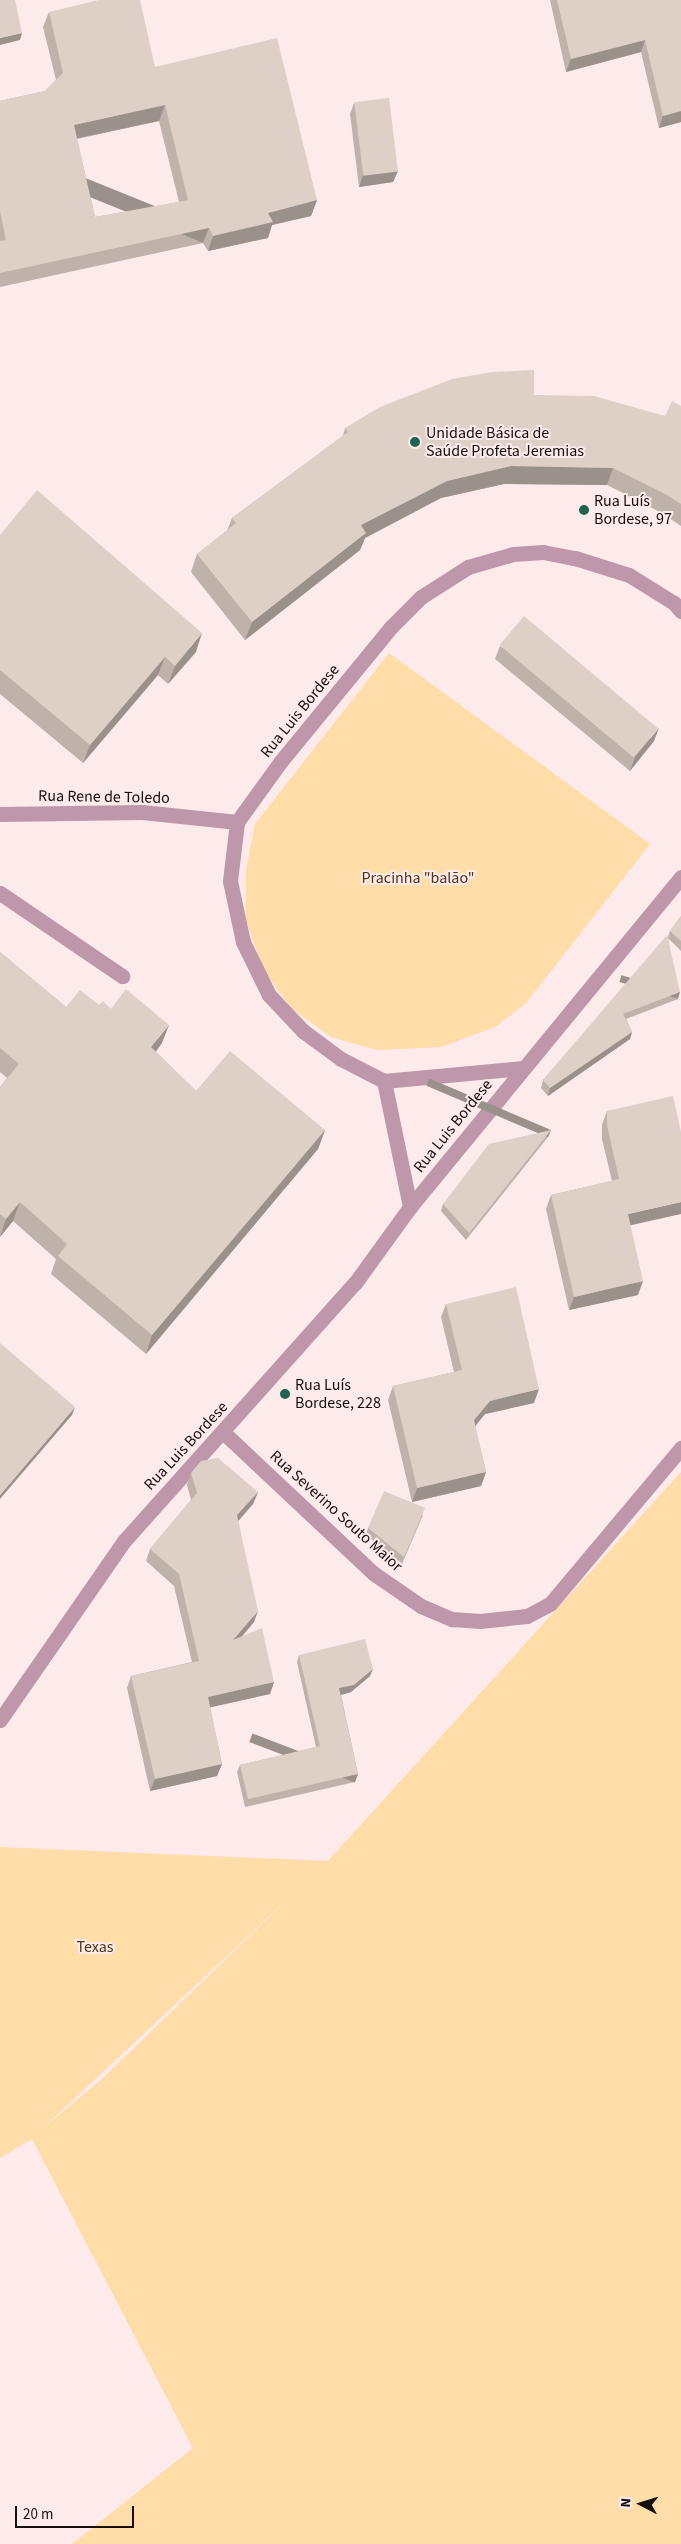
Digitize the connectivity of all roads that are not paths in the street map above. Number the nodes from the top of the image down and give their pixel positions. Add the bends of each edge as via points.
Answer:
1 (681, 611) edge
2 (0, 814) edge
3 (237, 822) junction
4 (681, 877) edge
5 (0, 893) edge
6 (122, 976) dead end
7 (523, 1068) junction
8 (384, 1081) junction
9 (410, 1207) junction
10 (224, 1433) junction
11 (681, 1448) edge
12 (0, 1720) edge

1 - 3 street, Rua Luis Bordese via 674,603 629,575 575,558 543,552 513,554 468,567 421,597 391,627 281,761
2 - 3 street, Rua Rene de Toledo via 142,812
3 - 8 street, Rua Luis Bordese via 230,881 243,942 268,995 303,1031 340,1059
4 - 7 street, Rua Luis Bordese
5 - 6 street
7 - 8 street, Rua Luis Bordese
7 - 9 street, Rua Luis Bordese
8 - 9 street, Rua Luis Bordese
9 - 10 street, Rua Luis Bordese via 355,1284
10 - 11 street, Rua Severino Souto Maior via 372,1573 421,1606 452,1619 480,1621 527,1616 550,1604
10 - 12 street, Rua Luis Bordese via 174,1482 124,1541

